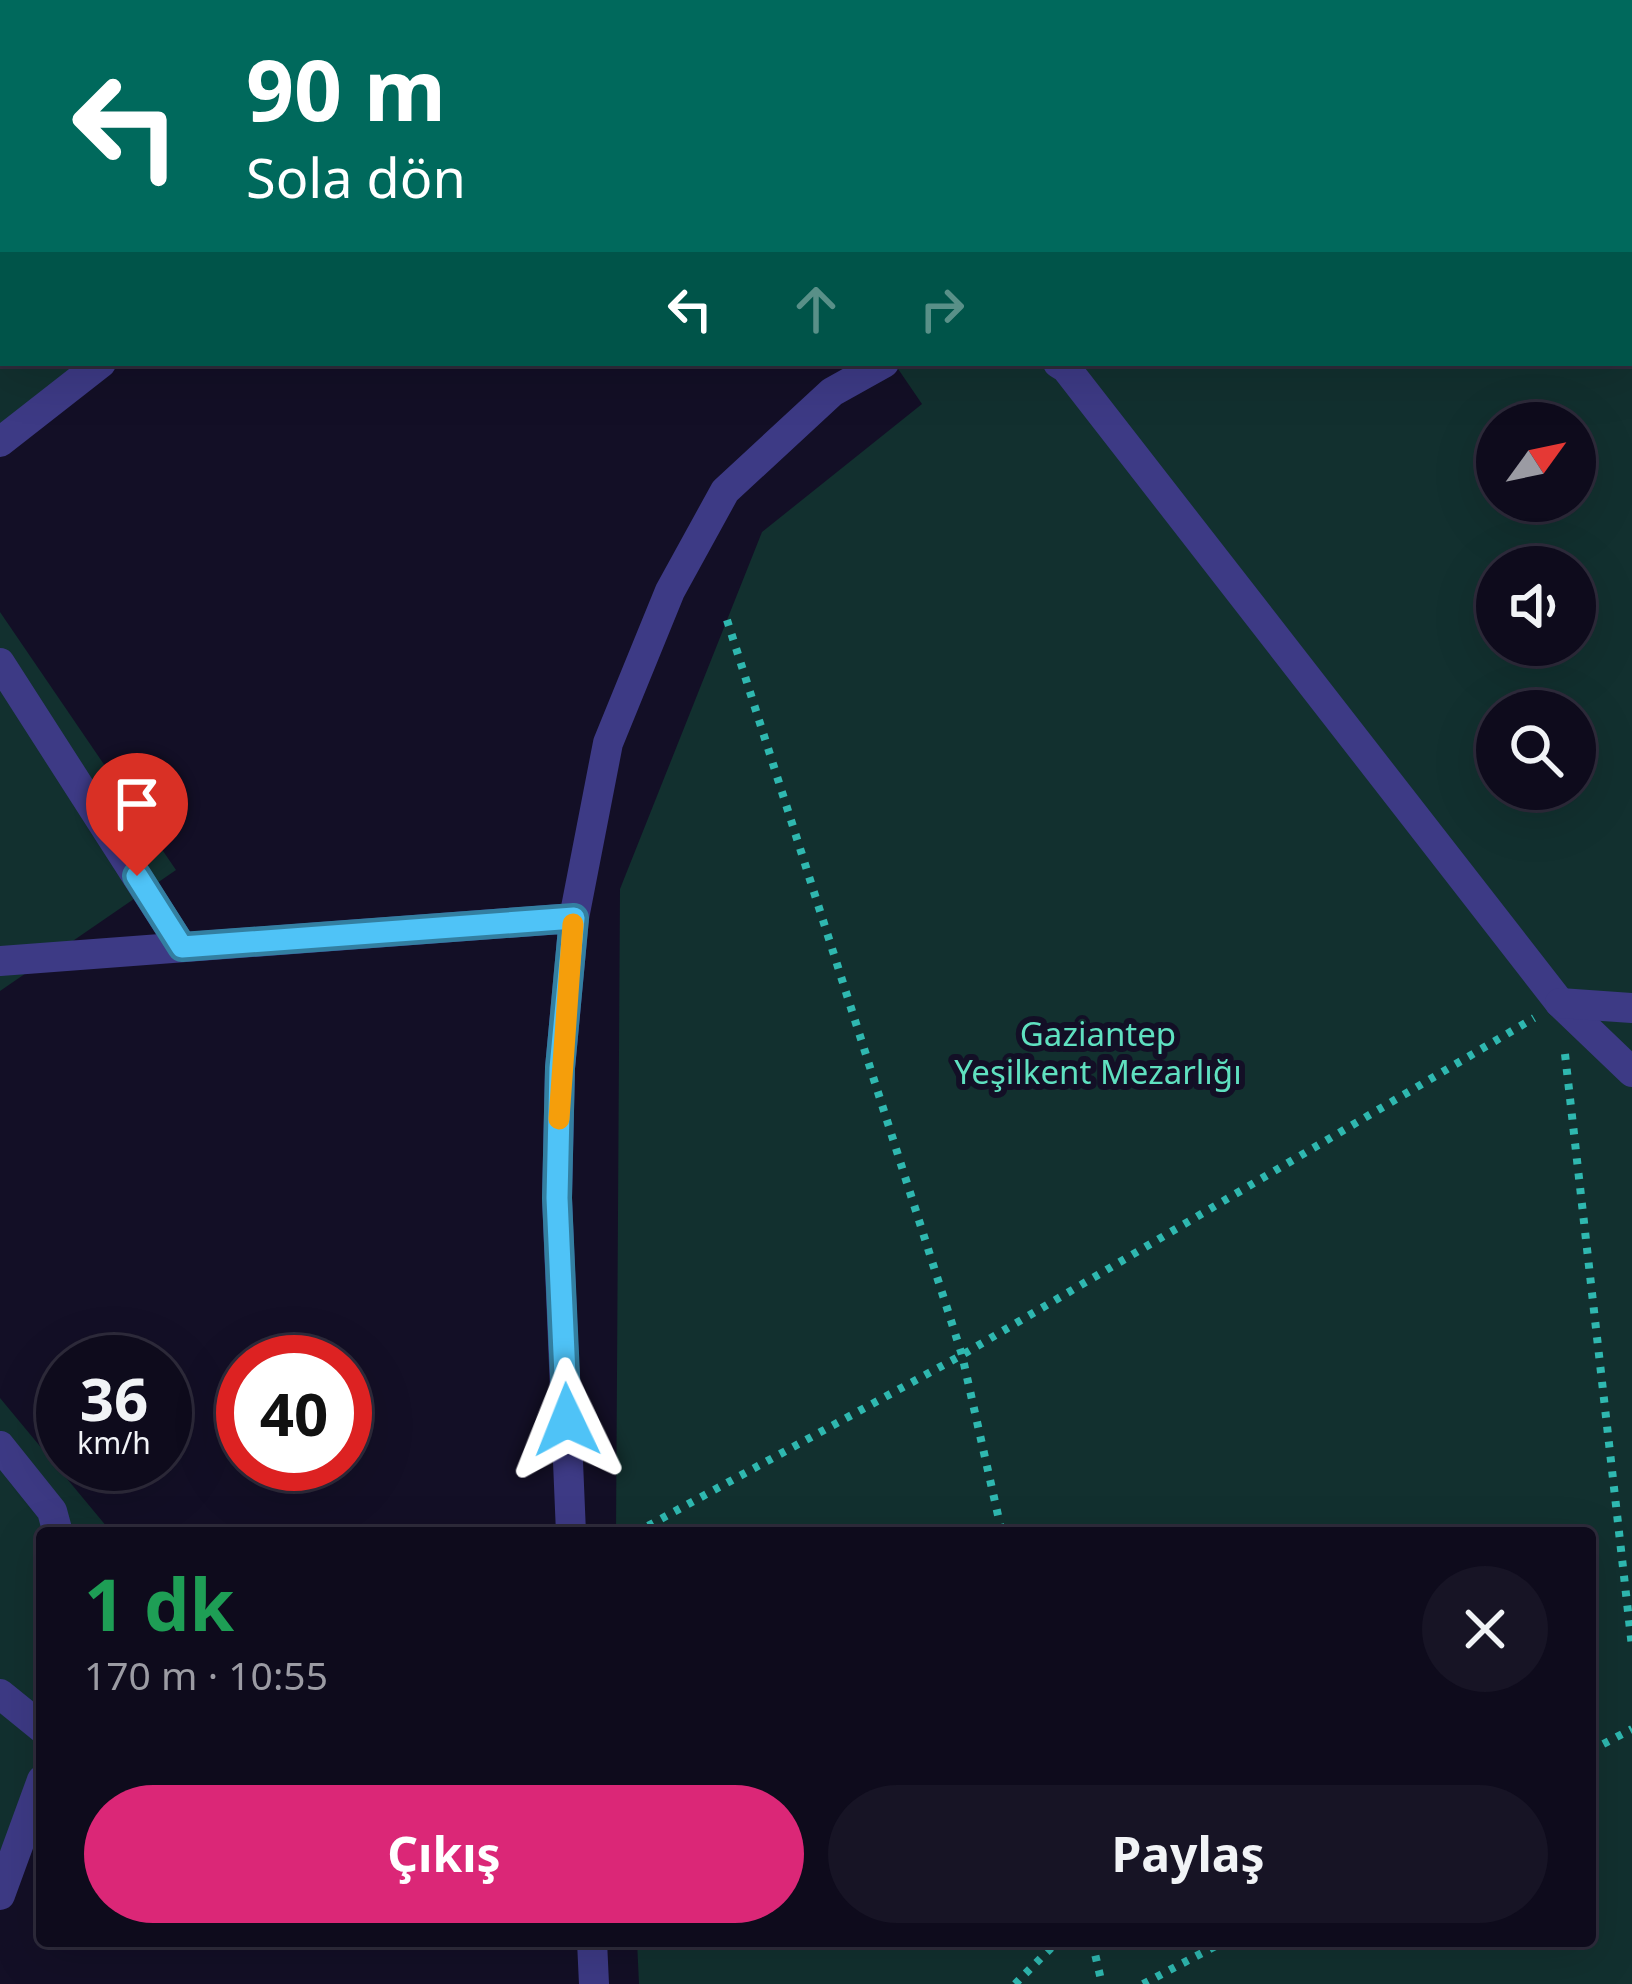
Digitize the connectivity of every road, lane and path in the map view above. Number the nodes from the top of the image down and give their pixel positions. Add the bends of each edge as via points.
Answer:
1 (93, 366) edge
2 (879, 366) edge
3 (1063, 366) edge
4 (0, 442) edge
5 (727, 620) dead end
6 (0, 663) edge
7 (574, 918) junction
8 (182, 947) junction
9 (0, 962) edge
10 (1560, 1003) junction
11 (1632, 1008) edge
12 (1632, 1072) edge
13 (962, 1355) junction
14 (0, 1447) edge
15 (56, 1527) edge
16 (571, 1527) edge
17 (646, 1527) edge
18 (1001, 1527) edge
19 (1632, 1647) edge
20 (0, 1694) edge
21 (36, 1723) edge
22 (1632, 1729) edge
23 (1596, 1747) edge
24 (36, 1796) edge
25 (0, 1895) edge
26 (592, 1947) edge
27 (1052, 1947) edge
28 (1093, 1947) edge
29 (1214, 1947) edge
30 (594, 1984) edge
31 (1015, 1984) edge
32 (1102, 1984) edge
33 (1143, 1984) edge

1 - 4 street
2 - 7 street via 832,392 725,491 670,591 608,743
3 - 10 street
5 - 13 path
6 - 8 street
7 - 8 street
7 - 16 street via 557,1198
8 - 9 street
10 - 11 street
10 - 12 street
10 - 13 path
10 - 19 path
13 - 17 path
13 - 18 path
14 - 15 street
20 - 21 street
22 - 23 path
24 - 25 street
26 - 30 street
27 - 31 path
28 - 32 path
29 - 33 path

